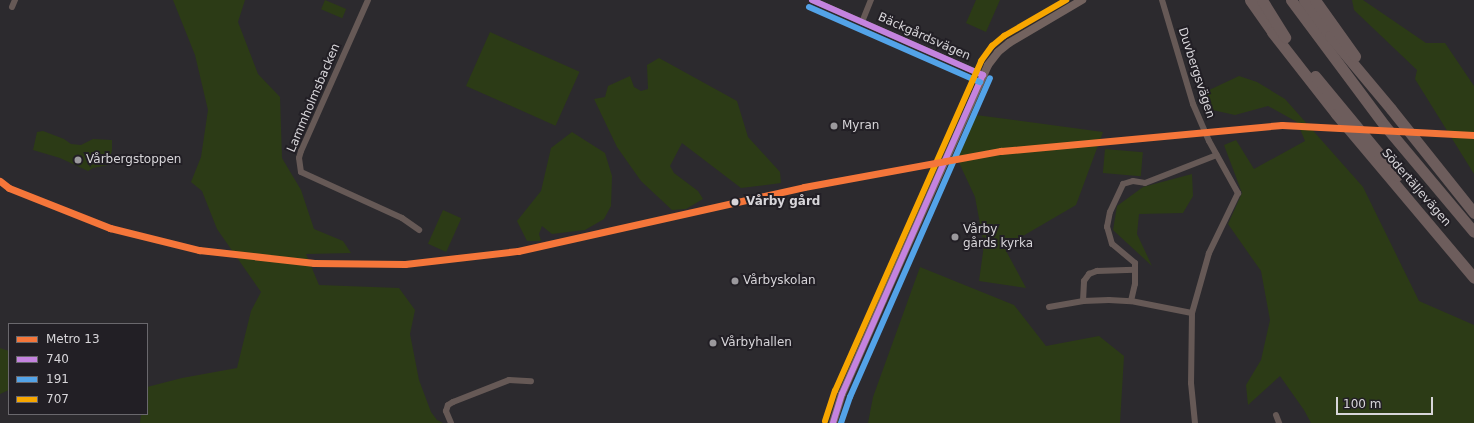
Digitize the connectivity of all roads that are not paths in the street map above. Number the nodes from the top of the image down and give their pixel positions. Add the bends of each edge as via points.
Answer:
1 (15, 0) edge
2 (368, 0) edge
3 (812, 0) edge
4 (871, 0) edge
5 (1082, 0) edge
6 (1162, 0) edge
7 (1250, 0) edge
8 (1262, 0) edge
9 (1291, 0) edge
10 (1304, 0) edge
11 (1315, 0) edge
12 (12, 7) dead end
13 (862, 22) junction
14 (984, 75) junction
15 (1391, 109) junction
16 (1217, 155) junction
17 (1474, 213) edge
18 (419, 230) dead end
19 (1474, 232) edge
20 (1474, 268) edge
21 (1134, 270) junction
22 (1474, 278) edge
23 (1083, 301) junction
24 (1131, 301) junction
25 (1049, 307) dead end
26 (1192, 313) junction
27 (531, 381) dead end
28 (1276, 415) dead end
29 (451, 423) edge
30 (833, 423) edge
31 (1195, 423) edge
32 (1279, 423) edge

1 - 12 street
2 - 18 street, Lammholmsbacken via 301,151 301,172 402,218
3 - 13 street, Bäckgårdsvägen
4 - 13 street
5 - 14 street via 1003,47
6 - 16 street, Duvbergsvägen via 1192,104
7 - 22 highway, Södertäljevägen via 1336,114
8 - 20 highway via 1296,53
9 - 19 highway via 1385,126
10 - 15 highway via 1330,36
11 - 15 highway
13 - 14 street, Bäckgårdsvägen
14 - 30 street via 842,394
15 - 17 highway
16 - 21 street via 1145,183 1133,181 1123,184 1110,212 1107,227 1112,244 1134,264
16 - 26 street, Duvbergsvägen via 1238,193 1209,253
21 - 23 street via 1097,271 1088,274 1084,281
21 - 24 street
23 - 24 street
23 - 25 street
24 - 26 street
26 - 31 street, Duvbergsvägen via 1191,383
27 - 29 street via 509,380 453,402 448,405 446,411
28 - 32 street

